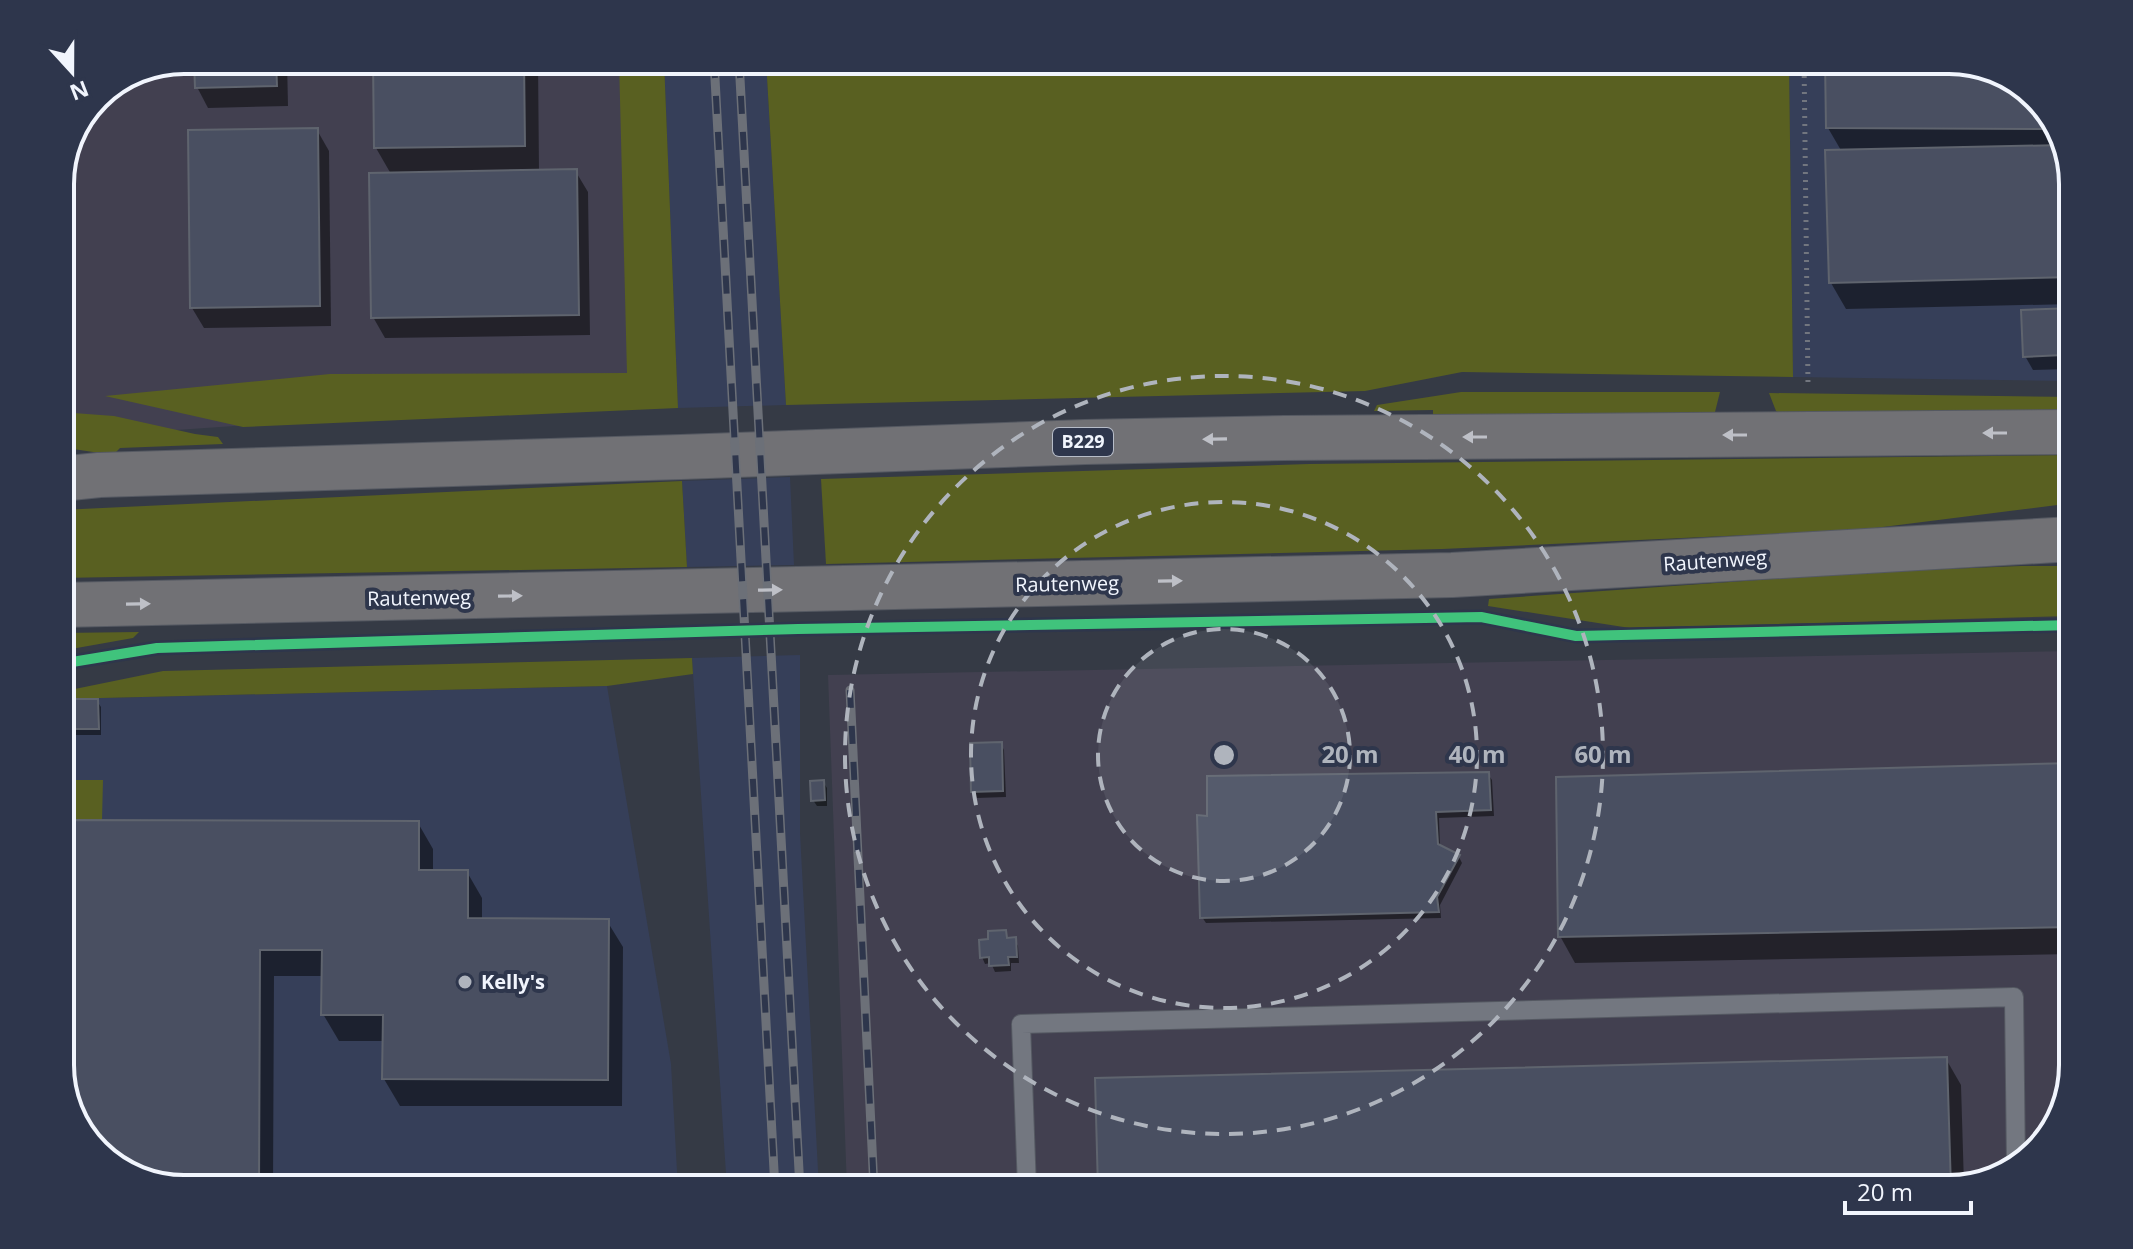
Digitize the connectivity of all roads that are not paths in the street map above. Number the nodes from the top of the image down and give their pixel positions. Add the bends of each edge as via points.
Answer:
1 (2059, 432) edge
2 (74, 478) edge
3 (2059, 540) edge
4 (74, 605) edge
5 (2016, 1152) edge
6 (1026, 1175) edge

1 -> 2 main road, B229 via 1100,442
4 -> 3 main road, Rautenweg via 1452,575
5 - 6 lane via 2014,997 1021,1024

